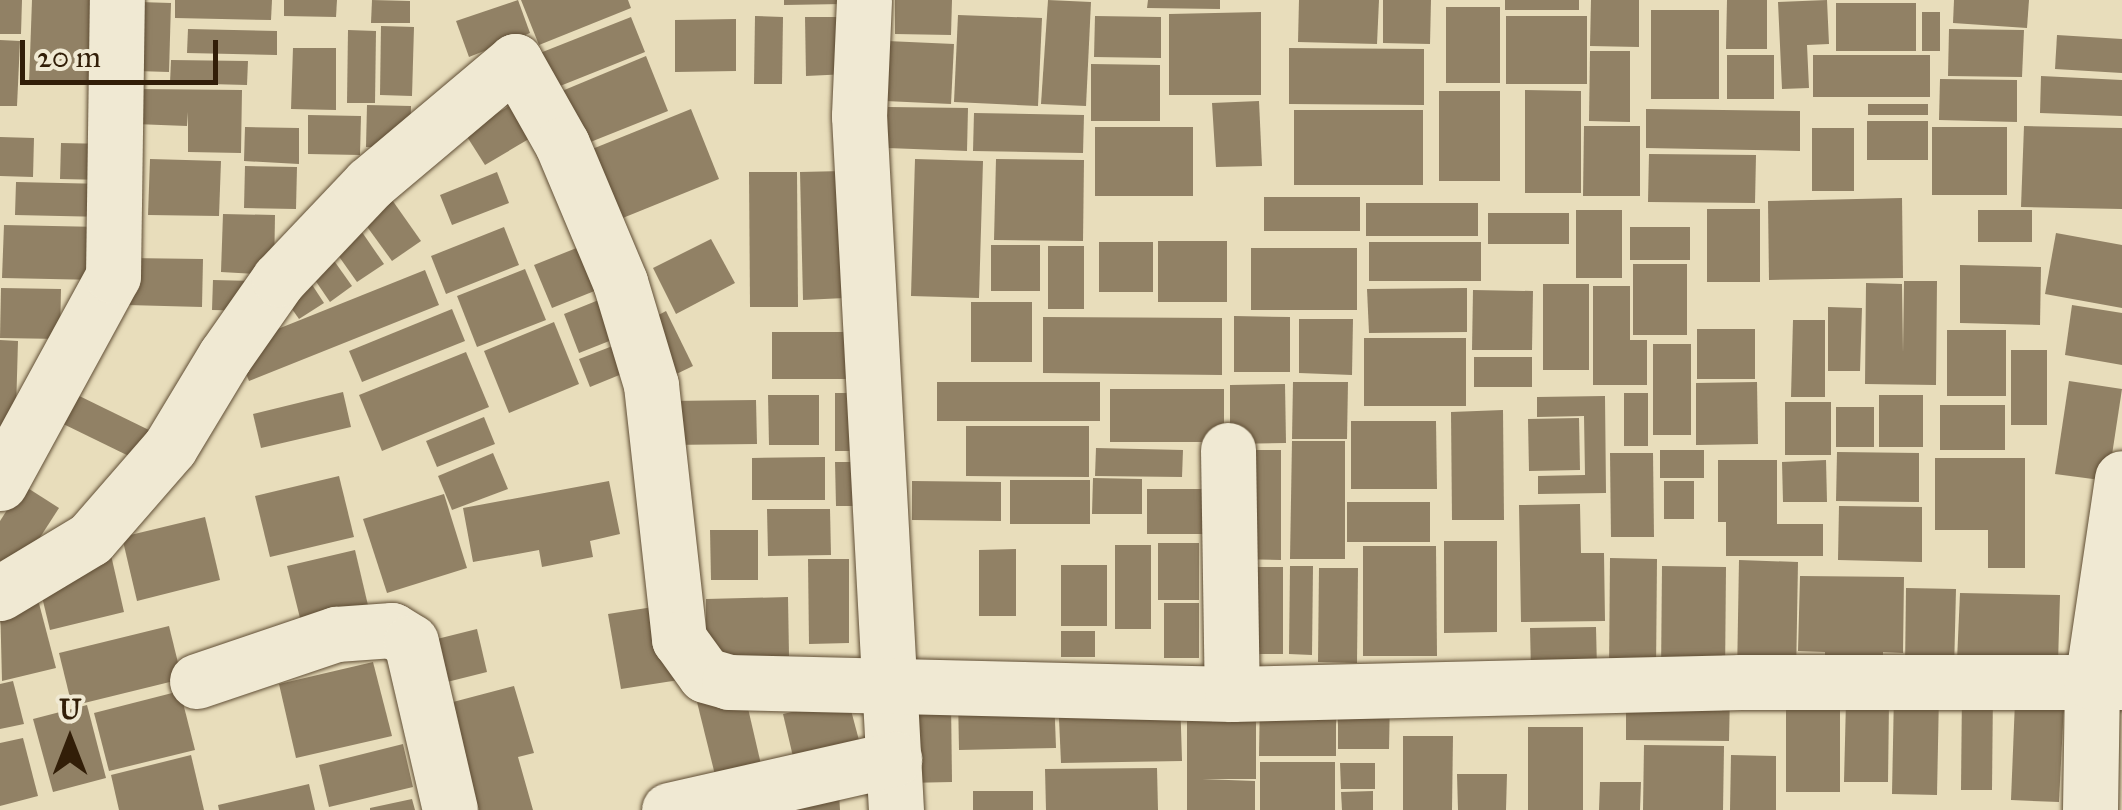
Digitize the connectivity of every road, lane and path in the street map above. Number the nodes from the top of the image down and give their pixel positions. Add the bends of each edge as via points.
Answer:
1 (117, 0) edge
2 (864, 0) edge
3 (1228, 450) dead end
4 (2122, 478) edge
5 (0, 482) edge
6 (0, 592) edge
7 (198, 681) dead end
8 (2107, 682) edge
9 (888, 688) junction
10 (1232, 694) junction
11 (895, 785) edge
12 (450, 810) edge
13 (669, 810) edge
14 (2090, 810) edge

1 - 5 street via 113,276
2 - 9 street via 859,116
3 - 10 street
4 - 8 street
6 - 9 street via 90,539 170,448 279,279 369,184 515,62 576,178 620,282 646,368 679,639 690,660 705,675 729,682
7 - 12 street via 336,634 392,630 411,642
8 - 10 street via 1740,682
8 - 14 street
9 - 10 street
9 - 11 street
11 - 13 street

